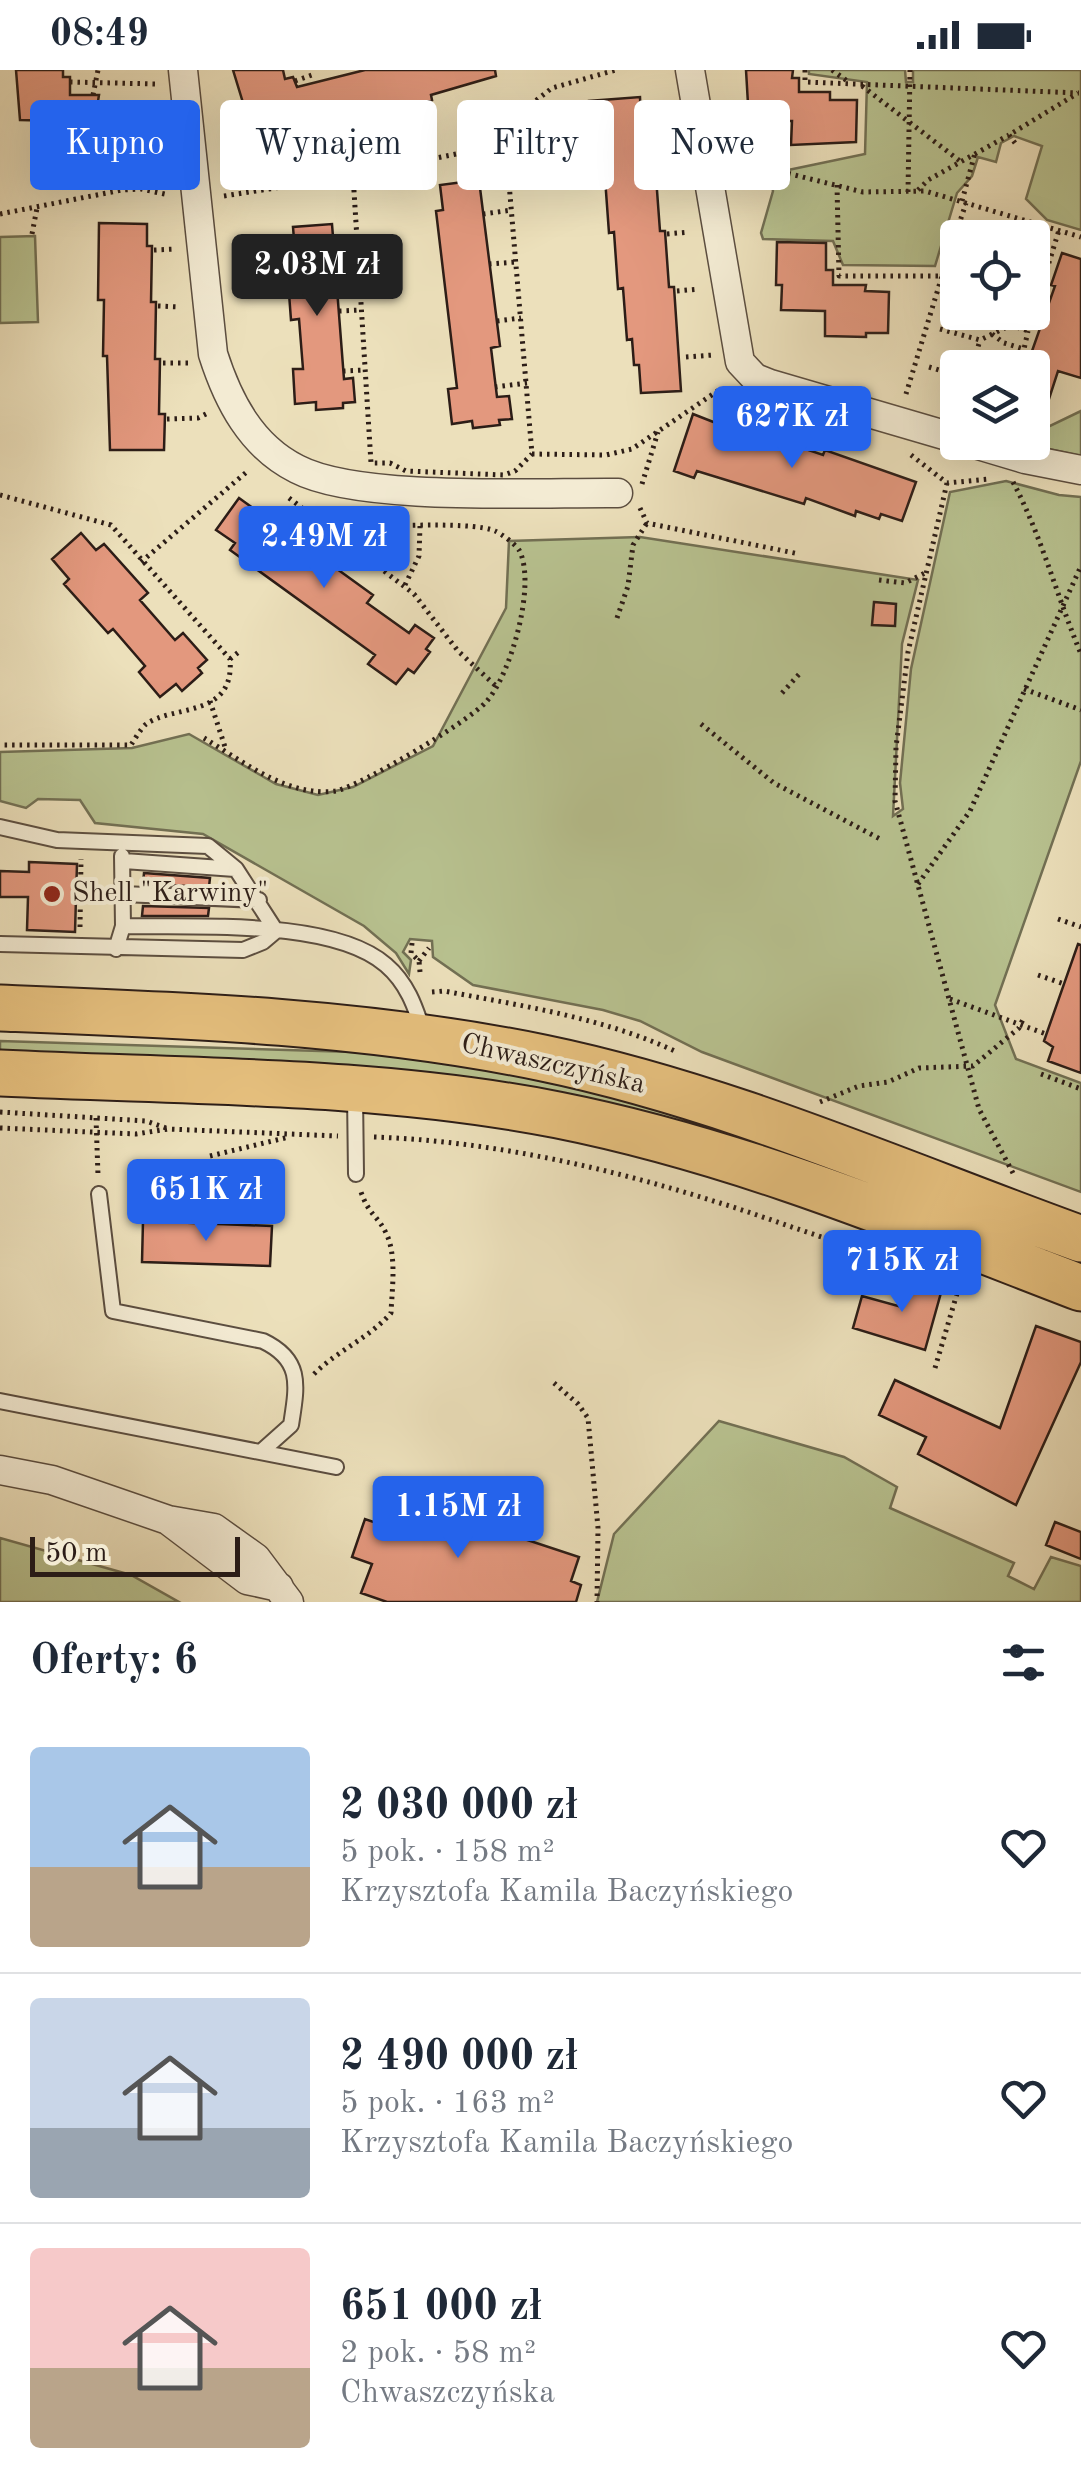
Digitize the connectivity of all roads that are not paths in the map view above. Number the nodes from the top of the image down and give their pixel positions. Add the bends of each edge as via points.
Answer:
1 (690, 70) edge
2 (175, 77) edge
3 (940, 438) edge
4 (1024, 460) edge
5 (1081, 470) edge
6 (629, 500) road end
7 (0, 827) edge
8 (117, 841) junction
9 (124, 861) junction
10 (236, 868) junction
11 (123, 894) junction
12 (258, 900) junction
13 (123, 926) junction
14 (0, 931) edge
15 (276, 931) junction
16 (8, 945) edge
17 (116, 949) junction
18 (0, 1008) edge
19 (425, 1037) junction
20 (0, 1073) edge
21 (354, 1089) junction
22 (356, 1174) road end
23 (99, 1194) road end
24 (1081, 1239) edge
25 (1081, 1288) edge
26 (0, 1401) edge
27 (0, 1450) edge
28 (263, 1450) junction
29 (336, 1467) dead end
30 (0, 1470) edge
31 (52, 1480) junction
32 (284, 1595) edge

1 - 3 street via 740,362 754,378 898,434
2 - 6 street via 213,354 226,394 267,449 326,481
4 - 5 street
7 - 8 lane via 57,840
8 - 9 lane
8 - 10 lane via 208,846
9 - 10 lane
9 - 11 lane
10 - 12 lane
11 - 12 lane
11 - 13 lane
12 - 15 lane
13 - 15 lane
13 - 17 lane
14 - 16 lane
15 - 17 lane via 244,950
15 - 19 lane via 363,948 412,996
16 - 17 lane
18 - 19 main road, Chwaszczyńska via 258,1019
19 - 24 main road, Chwaszczyńska via 546,1058 690,1098
20 - 21 main road, Chwaszczyńska
21 - 22 lane
21 - 25 main road, Chwaszczyńska via 554,1114 653,1137 853,1200
23 - 28 lane via 113,1311 264,1341 294,1364 292,1425
26 - 28 lane
27 - 31 street
28 - 29 lane
30 - 31 street
31 - 32 street via 168,1520 214,1528 256,1558

